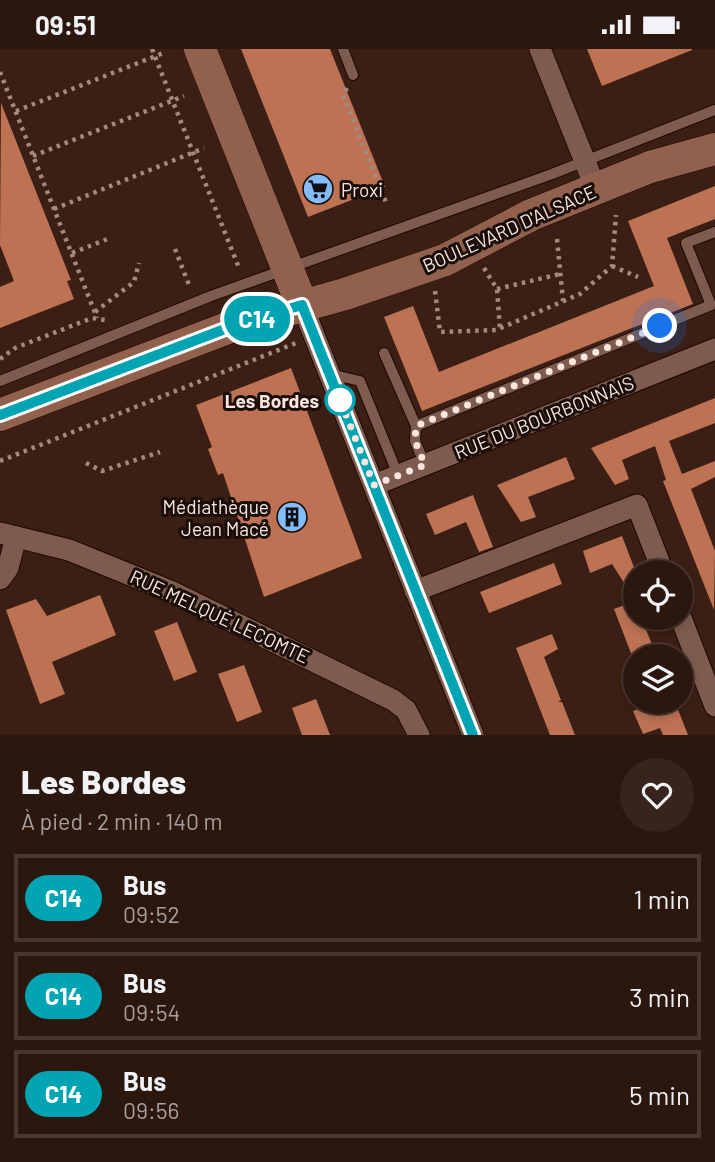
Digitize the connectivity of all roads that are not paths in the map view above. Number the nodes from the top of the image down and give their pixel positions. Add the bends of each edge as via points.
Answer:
1 (200, 49) edge
2 (342, 49) edge
3 (540, 49) edge
4 (353, 75) road end
5 (715, 110) edge
6 (715, 149) edge
7 (590, 175) junction
8 (715, 232) edge
9 (288, 271) junction
10 (302, 305) junction
11 (715, 349) edge
12 (384, 353) dead end
13 (330, 374) junction
14 (0, 381) edge
15 (0, 415) edge
16 (416, 426) junction
17 (425, 465) junction
18 (398, 475) junction
19 (374, 485) junction
20 (8, 535) edge
21 (658, 560) edge
22 (0, 579) edge
23 (415, 590) junction
24 (686, 630) edge
25 (715, 706) edge
26 (419, 735) edge
27 (473, 735) edge

1 - 9 street
2 - 4 lane
3 - 7 street
5 - 7 lane
6 - 7 street, BOULEVARD D'ALSACE via 650,167
7 - 9 lane
7 - 10 street, BOULEVARD D'ALSACE via 465,252
8 - 16 lane via 686,243 711,305
9 - 10 street
9 - 14 lane via 211,296
10 - 13 street
10 - 15 street, BOULEVARD D'ALSACE via 238,324
11 - 17 street, RUE DU BOURBONNAIS
12 - 16 lane
13 - 18 lane via 360,381
13 - 19 street
16 - 17 lane via 415,441
17 - 18 street, RUE DU BOURBONNAIS
18 - 19 street, RUE DU BOURBONNAIS
19 - 23 street
20 - 22 street via 8,568
20 - 26 street, RUE MELQUÉ LECOMTE via 103,562 233,619 393,700 406,710
21 - 23 street via 637,505
23 - 27 street
24 - 25 street

